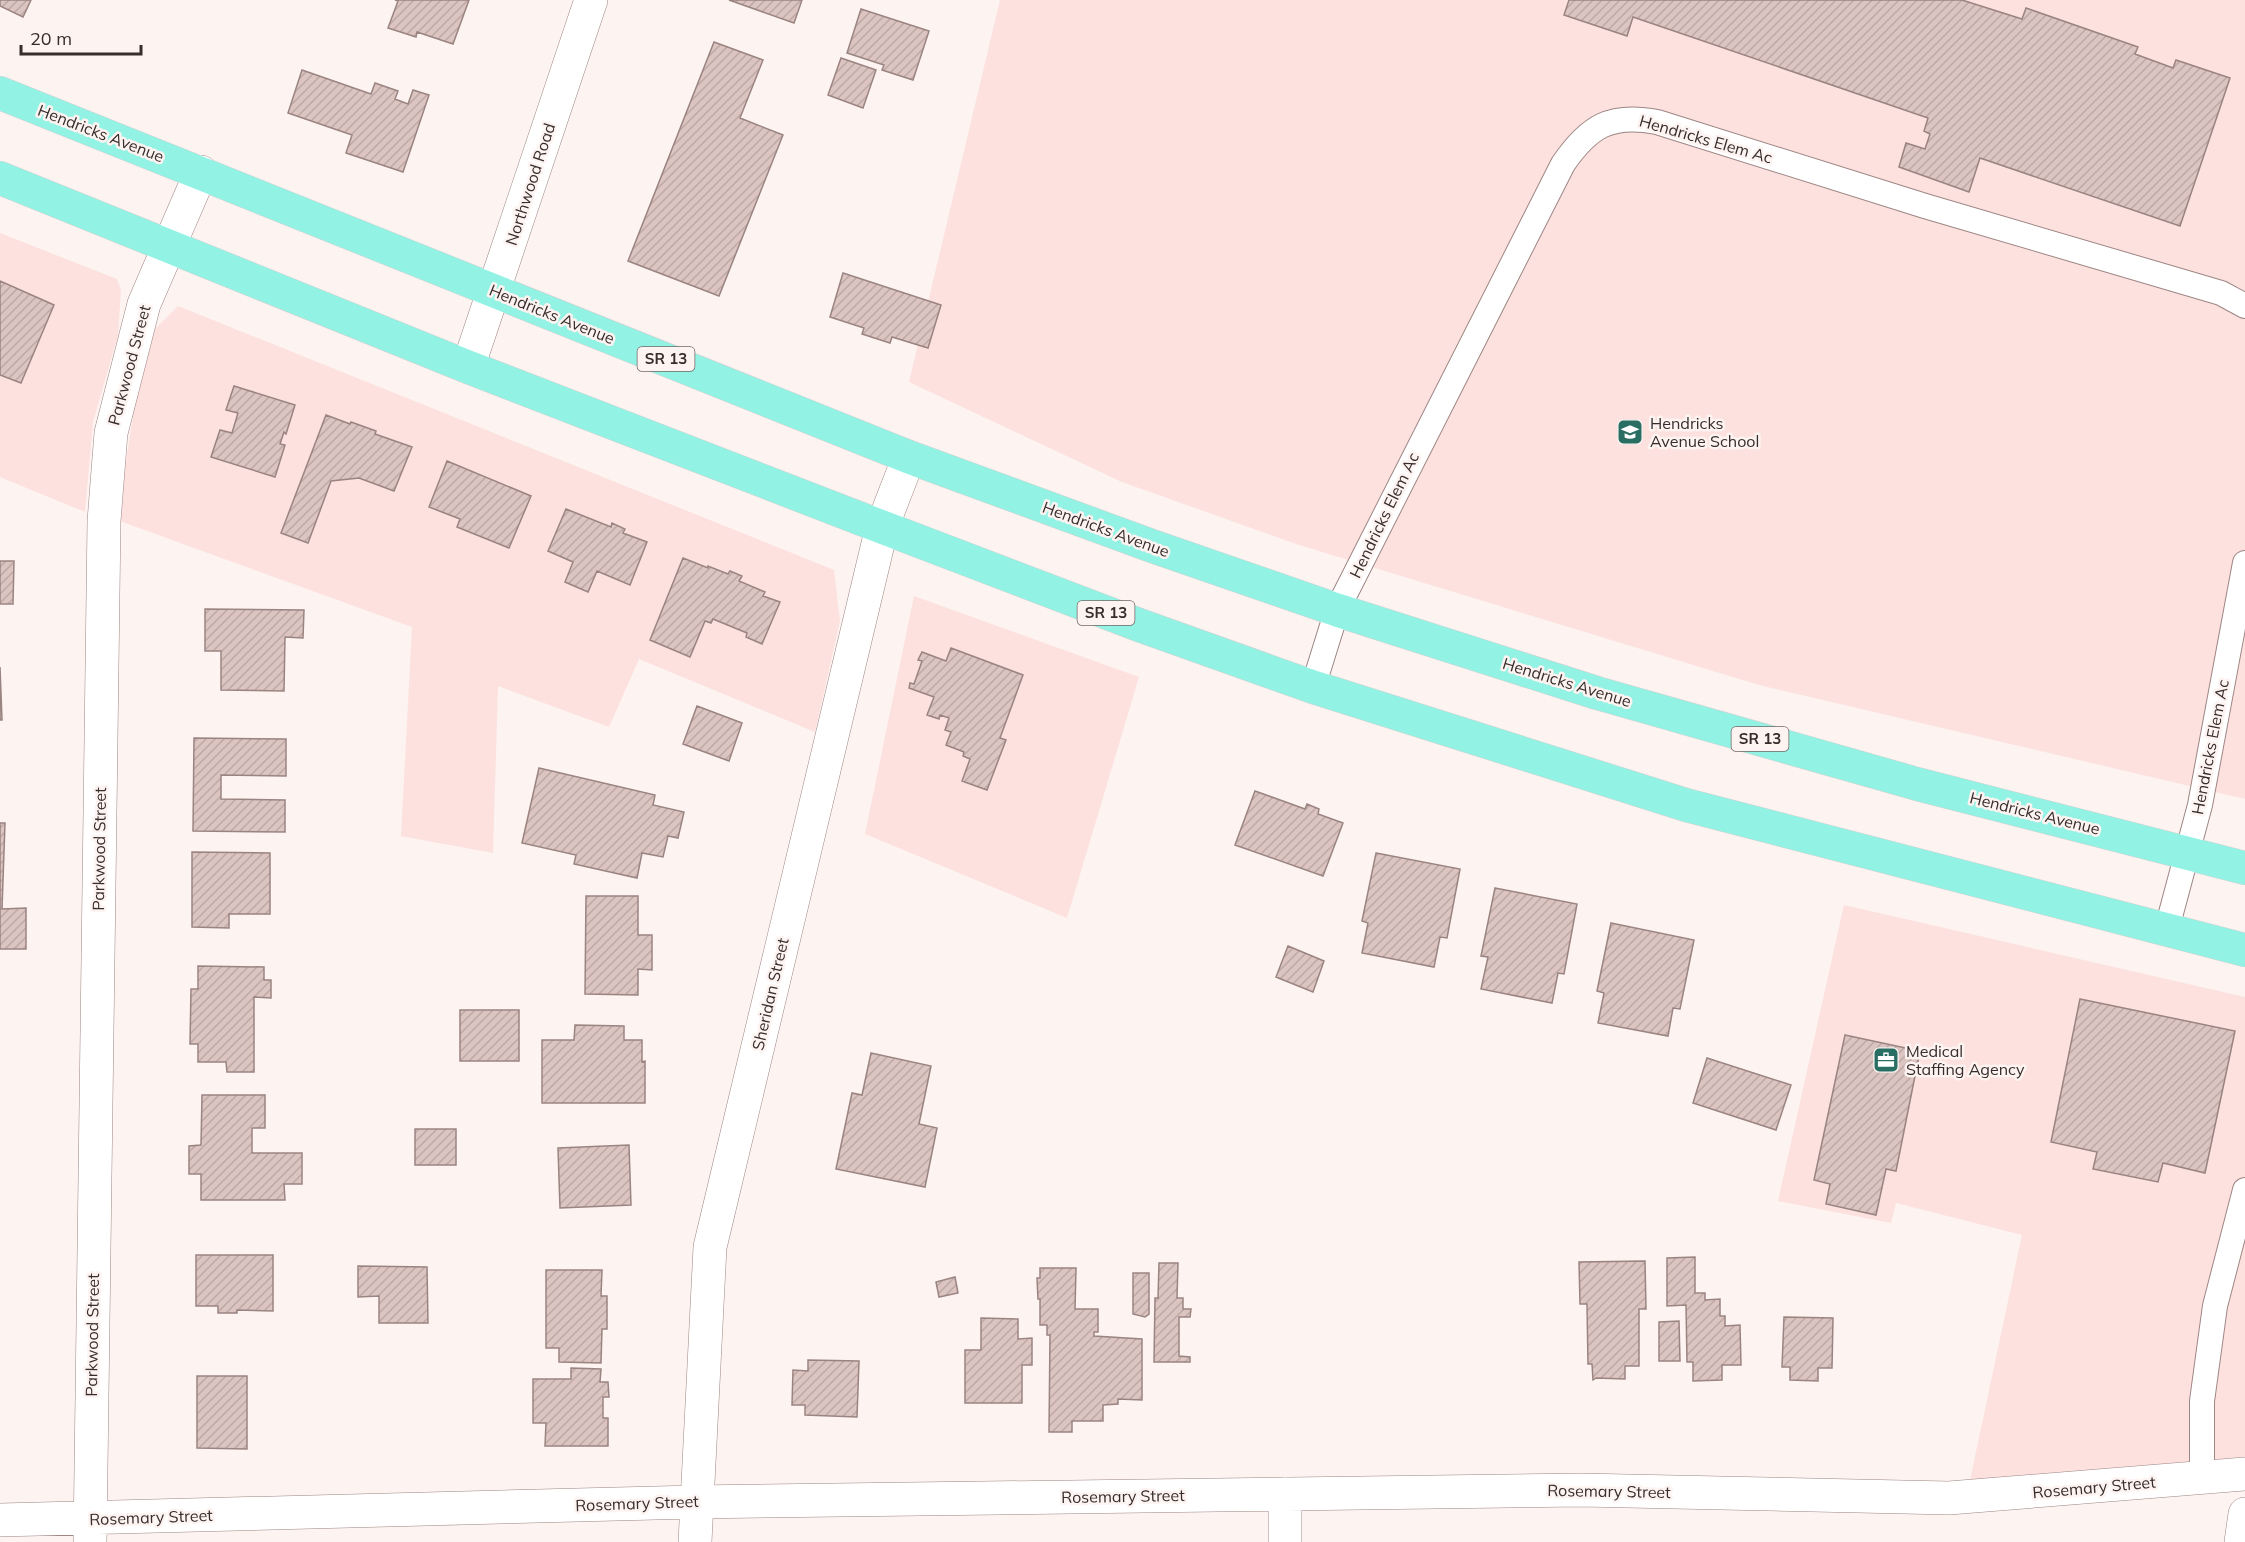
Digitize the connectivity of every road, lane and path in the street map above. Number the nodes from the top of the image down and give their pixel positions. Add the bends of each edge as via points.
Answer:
1 (591, 0) edge
2 (0, 93) edge
3 (201, 172) junction
4 (0, 178) edge
5 (167, 246) junction
6 (495, 291) junction
7 (2245, 306) edge
8 (468, 367) junction
9 (909, 457) junction
10 (882, 527) junction
11 (2245, 563) edge
12 (1337, 610) junction
13 (1313, 687) junction
14 (2187, 851) junction
15 (2245, 868) edge
16 (2167, 928) junction
17 (2245, 950) edge
18 (2245, 1190) edge
19 (2245, 1474) edge
20 (2202, 1478) junction
21 (1284, 1494) junction
22 (695, 1502) junction
23 (2245, 1514) edge
24 (0, 1520) edge
25 (90, 1530) edge
26 (695, 1542) edge
27 (1285, 1542) edge
28 (2241, 1542) edge

1 - 6 street, Northwood Road
2 - 3 main road, Hendricks Avenue / SR 13
3 - 5 street, Parkwood Street
3 - 6 main road, Hendricks Avenue / SR 13
4 - 5 main road, SR 13
5 - 8 main road, SR 13
5 - 25 street, Parkwood Street via 144,304 111,434 104,520
6 - 8 street, Northwood Road
6 - 9 main road, Hendricks Avenue / SR 13
7 - 12 lane, Hendricks Elem Ac via 2221,293 1657,122 1632,117 1610,122 1577,144 1563,164
8 - 10 main road, SR 13
9 - 10 street, Sheridan Street
9 - 12 main road, Hendricks Avenue / SR 13
10 - 13 main road, SR 13
10 - 22 street, Sheridan Street via 710,1247
11 - 14 lane, Hendricks Elem Ac via 2200,805
12 - 13 lane, Hendricks Elem Ac
12 - 14 main road, Hendricks Avenue / SR 13 via 1597,693 1917,784
13 - 16 main road, SR 13 via 1686,805
14 - 15 main road, Hendricks Avenue / SR 13
14 - 16 lane, Hendricks Elem Ac
16 - 17 main road, SR 13
18 - 20 lane via 2215,1306 2202,1401
19 - 20 street, Rosemary Street
20 - 21 street, Rosemary Street via 1948,1498 1581,1490
21 - 22 street, Rosemary Street
21 - 27 street
22 - 25 street, Rosemary Street
22 - 26 street, Sheridan Street
23 - 28 street
24 - 25 street, Rosemary Street

